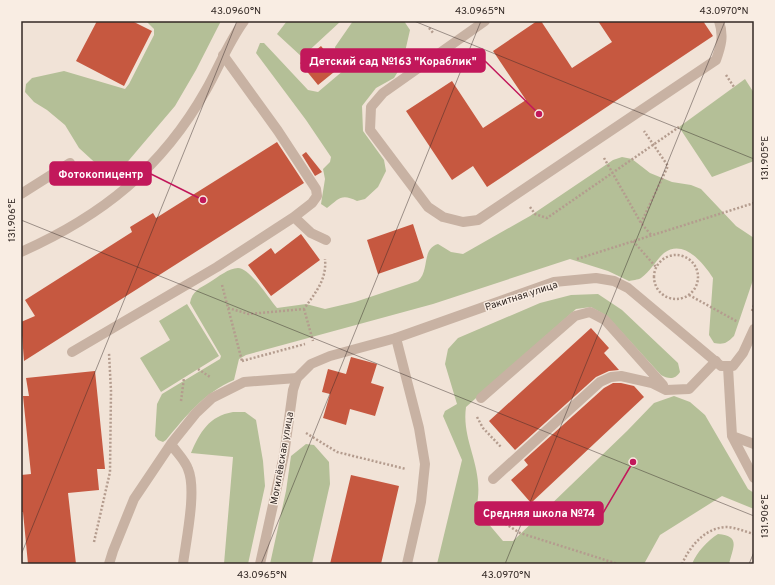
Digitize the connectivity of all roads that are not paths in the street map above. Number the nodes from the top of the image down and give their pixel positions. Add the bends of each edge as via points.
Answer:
1 (244, 21) edge
2 (485, 21) edge
3 (719, 21) edge
4 (223, 55) junction
5 (70, 163) dead end
6 (21, 194) edge
7 (294, 217) junction
8 (322, 239) road end
9 (21, 252) edge
10 (754, 331) edge
11 (396, 338) junction
12 (72, 352) dead end
13 (716, 361) junction
14 (728, 367) junction
15 (297, 378) junction
16 (666, 390) junction
17 (481, 398) dead end
18 (732, 436) junction
19 (171, 444) junction
20 (754, 444) edge
21 (754, 478) edge
22 (493, 479) dead end
23 (109, 564) edge
24 (183, 564) edge
25 (260, 564) edge
26 (407, 564) edge

1 - 4 street
2 - 3 street via 383,93 371,108 370,130 428,207 443,217 463,222 478,220 716,60 721,46 722,31
4 - 7 street via 278,131 316,190 317,196 312,203
4 - 9 street via 206,90 186,122 162,154 129,187 72,228
5 - 6 street
7 - 8 street via 304,228
7 - 12 street via 217,267
10 - 14 street via 738,361
11 - 13 street, Ракитная улица via 554,282 596,278 614,281 628,288
11 - 15 street, Ракитная улица via 317,360
11 - 26 street via 419,428 425,464 421,502
13 - 14 street, Ракитная улица via 721,366
13 - 16 street via 689,389
14 - 18 street
15 - 19 street via 244,382 226,389 212,398
15 - 25 street, Могилёвская улица via 284,455
16 - 17 street via 605,320 590,312 575,316
16 - 22 street via 647,381 621,376 600,382
18 - 20 street
18 - 21 street
19 - 23 street via 134,499
19 - 24 street via 188,467 191,476

